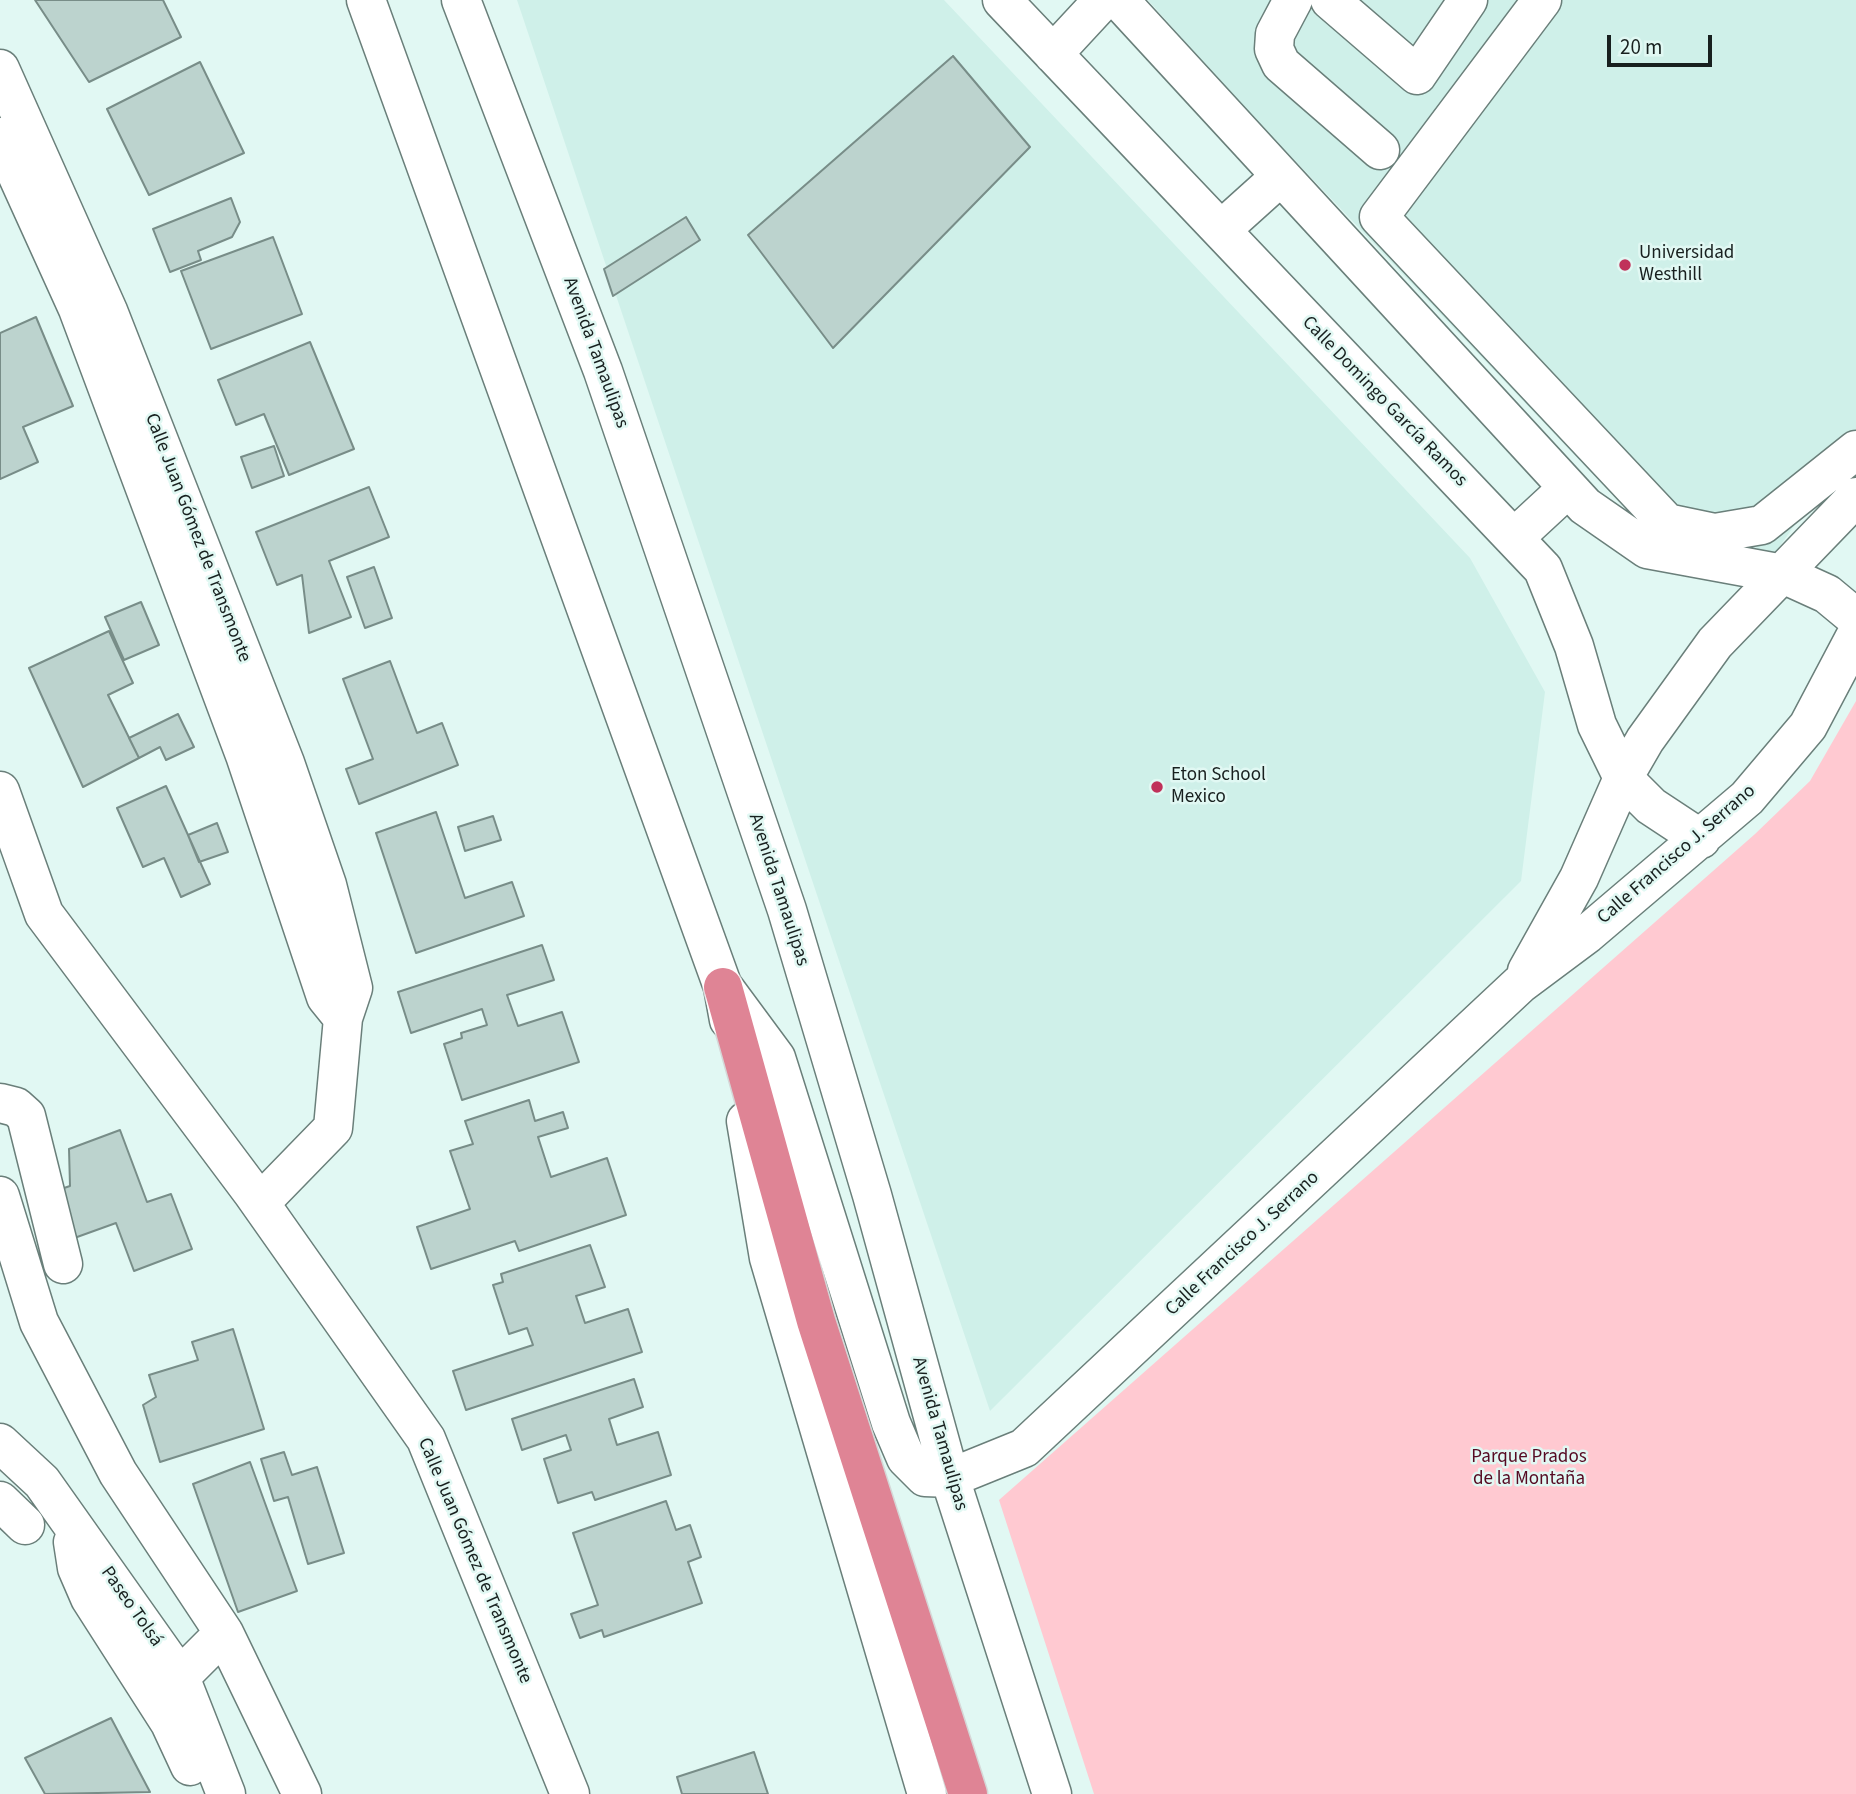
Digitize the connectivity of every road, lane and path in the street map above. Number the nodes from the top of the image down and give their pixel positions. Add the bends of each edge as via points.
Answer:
1 (366, 0) edge
2 (461, 0) edge
3 (1002, 0) edge
4 (1103, 0) edge
5 (1119, 0) edge
6 (1293, 0) edge
7 (1468, 0) edge
8 (1542, 0) edge
9 (1349, 6) edge
10 (1053, 54) junction
11 (0, 69) edge
12 (0, 137) edge
13 (1380, 150) dead end
14 (1281, 176) junction
15 (1221, 230) junction
16 (1856, 450) edge
17 (1569, 488) junction
18 (1856, 497) edge
19 (1514, 538) junction
20 (1783, 574) junction
21 (1856, 618) edge
22 (1856, 635) edge
23 (1623, 778) junction
24 (0, 791) edge
25 (1701, 839) junction
26 (310, 891) junction
27 (1520, 984) junction
28 (723, 987) junction
29 (0, 1103) edge
30 (0, 1196) edge
31 (260, 1203) junction
32 (62, 1264) dead end
33 (0, 1443) edge
34 (950, 1478) junction
35 (69, 1520) junction
36 (224, 1633) junction
37 (180, 1677) junction
38 (203, 1794) edge
39 (226, 1794) edge
40 (302, 1794) edge
41 (570, 1794) edge
42 (927, 1794) edge
43 (968, 1794) edge
44 (1052, 1794) edge

1 - 28 street
2 - 34 street, Avenida Tamaulipas via 603,371 787,910
3 - 10 street, Calle Domingo García Ramos
4 - 10 street
5 - 14 street
6 - 13 street via 1275,34 1274,49 1281,64
7 - 9 street via 1418,75
8 - 16 street via 1378,217 1667,523 1714,533 1762,525
10 - 15 street, Calle Domingo García Ramos
11 - 26 street, Calle Juan Gómez de Transmonte via 108,311 285,763
12 - 26 street, Calle Juan Gómez de Transmonte via 78,309 245,755
14 - 15 street
14 - 17 street
15 - 19 street, Calle Domingo García Ramos
17 - 19 street
17 - 20 street via 1585,506 1647,549
18 - 20 street, Calle Francisco J. Serrano
19 - 23 street, Calle Domingo García Ramos via 1543,569 1574,646 1597,725
20 - 21 street via 1827,594
20 - 23 street, Calle Francisco J. Serrano via 1715,643
22 - 25 street, Calle Francisco J. Serrano via 1808,726 1747,798
23 - 25 street, Calle Domingo García Ramos via 1651,806
23 - 27 street, Calle Francisco J. Serrano via 1579,878
24 - 31 street, Calle Juan Gómez de Transmonte via 44,914
25 - 27 street, Calle Francisco J. Serrano
26 - 31 street, Calle Juan Gómez de Transmonte via 353,988 343,1018 333,1128
27 - 34 street, Calle Francisco J. Serrano via 1024,1448
28 - 34 street via 776,1058 906,1458 925,1477
28 - 42 street via 769,1258
28 - 43 highway via 816,1321
29 - 32 street via 16,1107 26,1116
30 - 36 street via 39,1322 118,1474
31 - 41 street, Calle Juan Gómez de Transmonte via 426,1439
33 - 35 street, Paseo Tolsá via 43,1482
34 - 44 street, Avenida Tamaulipas
35 - 37 street, Paseo Tolsá
35 - 38 street via 77,1568 90,1598 170,1723
36 - 37 street
36 - 40 street
37 - 39 street, Paseo Tolsá

